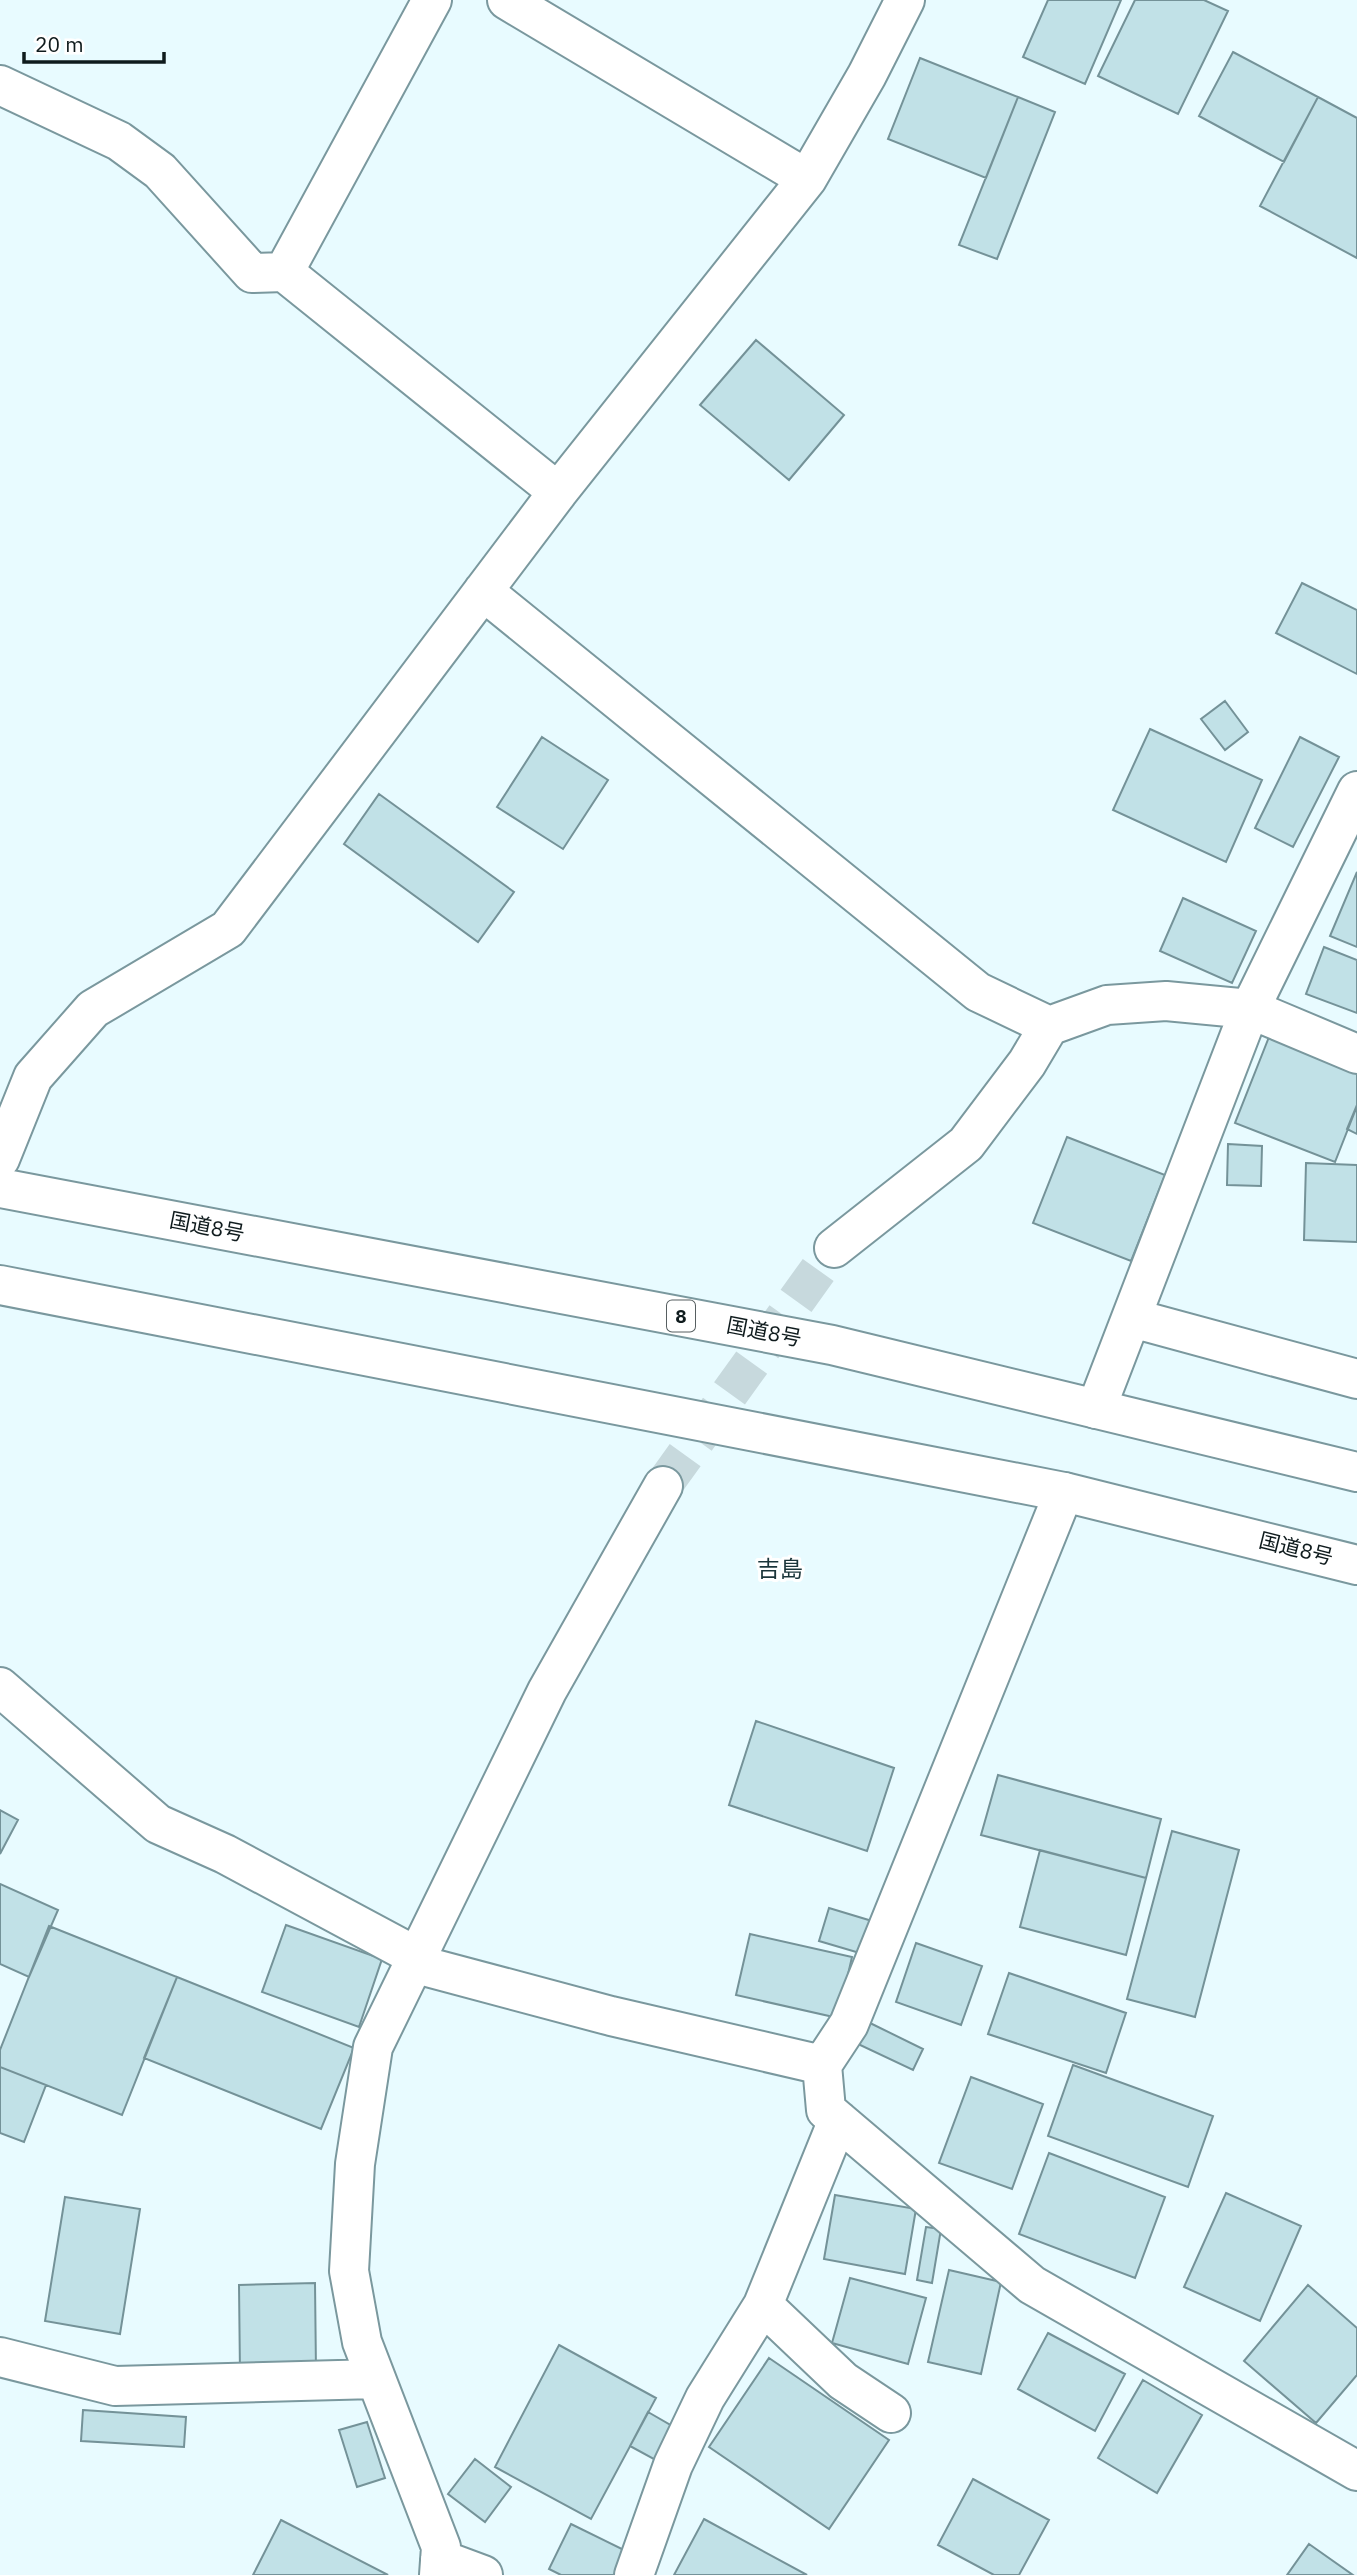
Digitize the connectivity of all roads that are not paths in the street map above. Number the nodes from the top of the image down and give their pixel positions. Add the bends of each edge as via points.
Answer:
1 (432, 0) edge
2 (507, 0) edge
3 (905, 0) edge
4 (0, 85) edge
5 (807, 179) junction
6 (284, 272) junction
7 (558, 492) junction
8 (483, 592) junction
9 (1357, 791) edge
10 (1250, 1009) junction
11 (1049, 1026) junction
12 (1357, 1054) edge
13 (0, 1159) edge
14 (0, 1188) edge
15 (834, 1248) tunnel mouth
16 (0, 1285) edge
17 (1132, 1318) junction
18 (1357, 1379) edge
19 (1096, 1409) junction
20 (1357, 1472) edge
21 (663, 1486) tunnel mouth
22 (1064, 1492) junction
23 (1357, 1565) edge
24 (0, 1687) edge
25 (416, 1964) junction
26 (822, 2065) junction
27 (838, 2120) junction
28 (763, 2305) junction
29 (0, 2357) edge
30 (376, 2379) junction
31 (891, 2413) dead end
32 (1357, 2471) edge
33 (440, 2567) edge
34 (483, 2575) edge
35 (634, 2575) edge

1 - 6 main road
2 - 5 main road
3 - 5 main road
4 - 6 main road via 119,141 160,171 252,273
5 - 7 main road
6 - 7 main road
7 - 8 main road
8 - 11 main road via 978,992
8 - 13 main road via 228,929 93,1009 33,1077
9 - 10 main road
10 - 11 main road via 1166,1001 1107,1005
10 - 12 main road
10 - 17 main road
11 - 15 main road via 966,1144
14 - 19 main road, 国道8号 / 8 via 832,1345
16 - 22 main road, 国道8号
17 - 18 main road
17 - 19 main road
19 - 20 main road, 国道8号 / 8
21 - 25 main road via 547,1691
22 - 23 main road, 国道8号
22 - 26 main road via 849,2024
24 - 25 main road via 158,1824 225,1854 406,1951
25 - 26 main road
25 - 30 main road via 373,2048 355,2164 349,2271 362,2343
26 - 27 main road via 826,2110
27 - 28 main road
27 - 32 main road via 1032,2285
28 - 31 main road via 843,2381
28 - 35 main road via 705,2399 678,2454
29 - 30 main road via 115,2386
30 - 33 main road via 441,2547
33 - 34 main road

